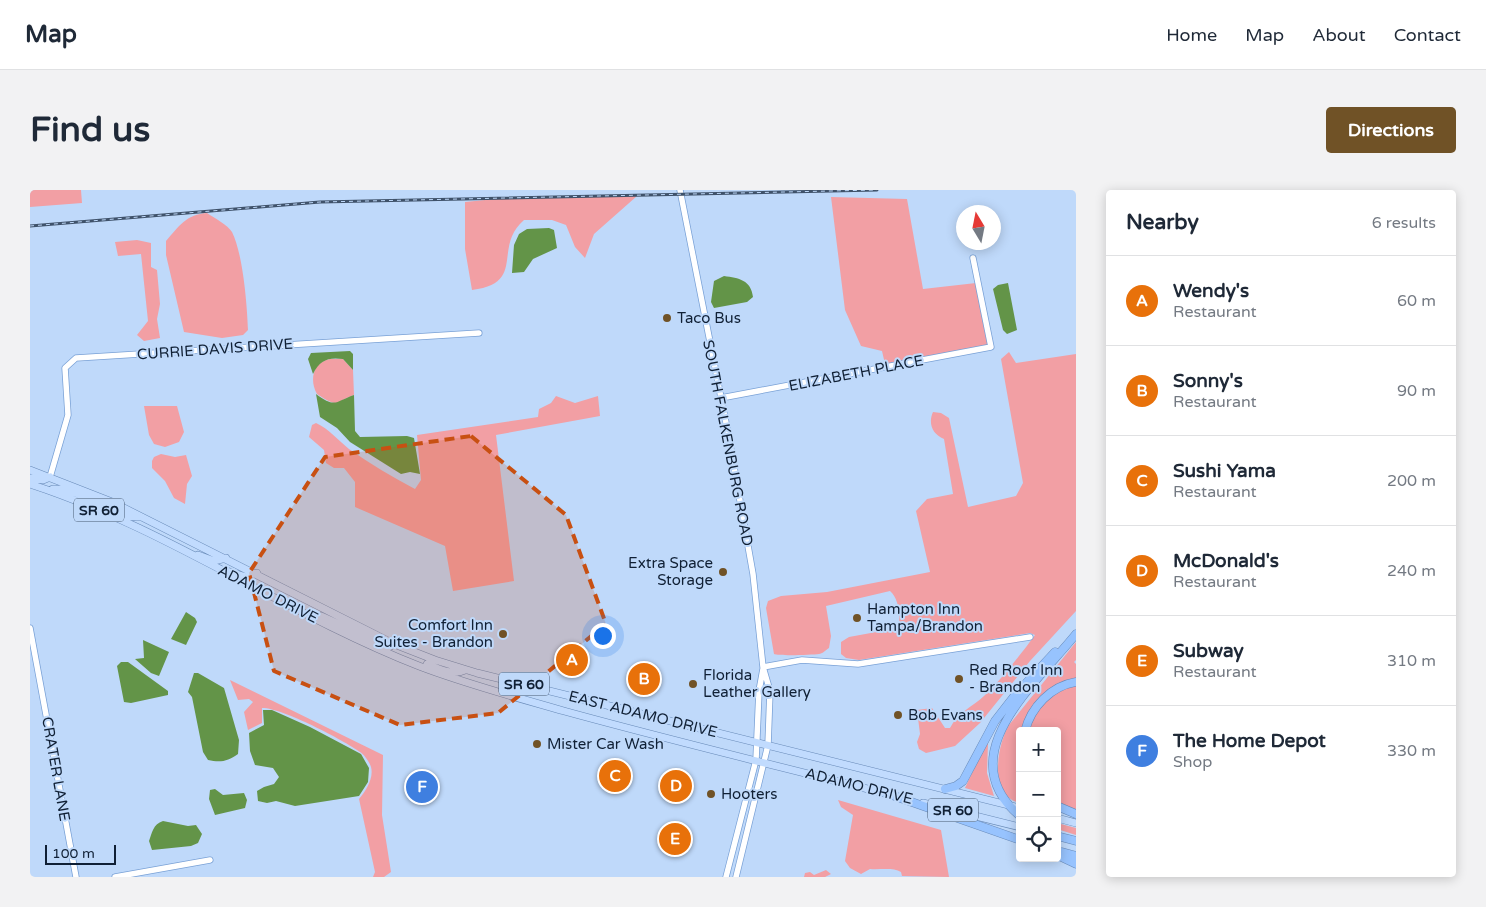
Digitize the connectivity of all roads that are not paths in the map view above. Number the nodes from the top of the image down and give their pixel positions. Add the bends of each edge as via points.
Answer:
1 (680, 190) edge
2 (973, 258) dead end
3 (479, 333) dead end
4 (721, 398) junction
5 (30, 470) edge
6 (50, 476) junction
7 (30, 478) edge
8 (30, 484) edge
9 (49, 490) junction
10 (142, 516) junction
11 (187, 554) junction
12 (226, 558) junction
13 (225, 572) junction
14 (257, 573) junction
15 (314, 617) junction
16 (31, 630) edge
17 (1076, 632) edge
18 (1030, 636) dead end
19 (394, 644) junction
20 (390, 654) junction
21 (764, 667) junction
22 (465, 670) junction
23 (1076, 682) edge
24 (510, 696) joint
25 (1027, 727) edge
26 (758, 742) junction
27 (768, 745) junction
28 (756, 760) junction
29 (765, 762) junction
30 (945, 789) junction
31 (886, 793) junction
32 (1009, 806) junction
33 (1016, 807) edge
34 (1061, 808) edge
35 (1016, 812) edge
36 (1076, 814) edge
37 (1061, 819) edge
38 (1076, 822) edge
39 (1016, 826) edge
40 (1061, 837) edge
41 (1016, 839) edge
42 (1076, 841) edge
43 (1061, 852) edge
44 (1076, 856) edge
45 (1061, 857) edge
46 (210, 860) dead end
47 (1076, 864) edge
48 (76, 877) edge
49 (119, 877) edge
50 (726, 877) edge
51 (736, 877) edge

1 - 4 street, SOUTH FALKENBURG ROAD
2 - 4 street, ELIZABETH PLACE via 991,347
3 - 6 street, CURRIE DAVIS DRIVE via 76,358 65,368 68,415
4 - 21 street, SOUTH FALKENBURG ROAD via 753,574
5 - 6 main road, ADAMO DRIVE / SR 60
6 - 7 main road via 43,480
6 - 10 main road, ADAMO DRIVE / SR 60
8 - 9 main road, ADAMO DRIVE / SR 60
9 - 10 main road via 65,491 119,513
9 - 11 main road, ADAMO DRIVE / SR 60 via 109,515
10 - 12 main road, ADAMO DRIVE / SR 60
11 - 12 main road via 214,561
11 - 13 main road, ADAMO DRIVE / SR 60
12 - 14 main road, EAST ADAMO DRIVE / SR 60
13 - 14 main road via 246,577
13 - 15 main road, ADAMO DRIVE / SR 60
14 - 19 main road, EAST ADAMO DRIVE / SR 60
15 - 19 main road via 323,617 384,646
15 - 20 main road, ADAMO DRIVE / SR 60
16 - 48 street, CRATER LANE
17 - 30 highway via 1003,710 963,781
17 - 32 highway via 1006,719 996,739 993,758 995,778
18 - 21 street via 858,664 802,660
19 - 22 main road, EAST ADAMO DRIVE / SR 60
20 - 22 main road via 399,654 452,673
20 - 24 main road, ADAMO DRIVE / SR 60
21 - 26 street, SOUTH FALKENBURG ROAD via 759,691
21 - 27 street, SOUTH FALKENBURG ROAD via 770,691
22 - 26 main road, EAST ADAMO DRIVE / SR 60
23 - 25 highway via 1044,698
24 - 28 main road, EAST ADAMO DRIVE / SR 60
26 - 27 main road, ADAMO DRIVE / SR 60
26 - 28 street, SOUTH FALKENBURG ROAD
27 - 29 street, SOUTH FALKENBURG ROAD
27 - 30 main road, ADAMO DRIVE / SR 60
28 - 29 main road, ADAMO DRIVE / SR 60
28 - 50 street, SOUTH FALKENBURG ROAD
29 - 31 main road, ADAMO DRIVE / SR 60
29 - 51 street, SOUTH FALKENBURG ROAD
30 - 32 main road, ADAMO DRIVE / SR 60
31 - 39 main road, ADAMO DRIVE / SR 60
31 - 41 highway
32 - 33 main road, ADAMO DRIVE / SR 60
32 - 35 highway
34 - 36 highway
37 - 38 main road
40 - 42 highway
43 - 44 highway
45 - 47 highway
46 - 49 street

